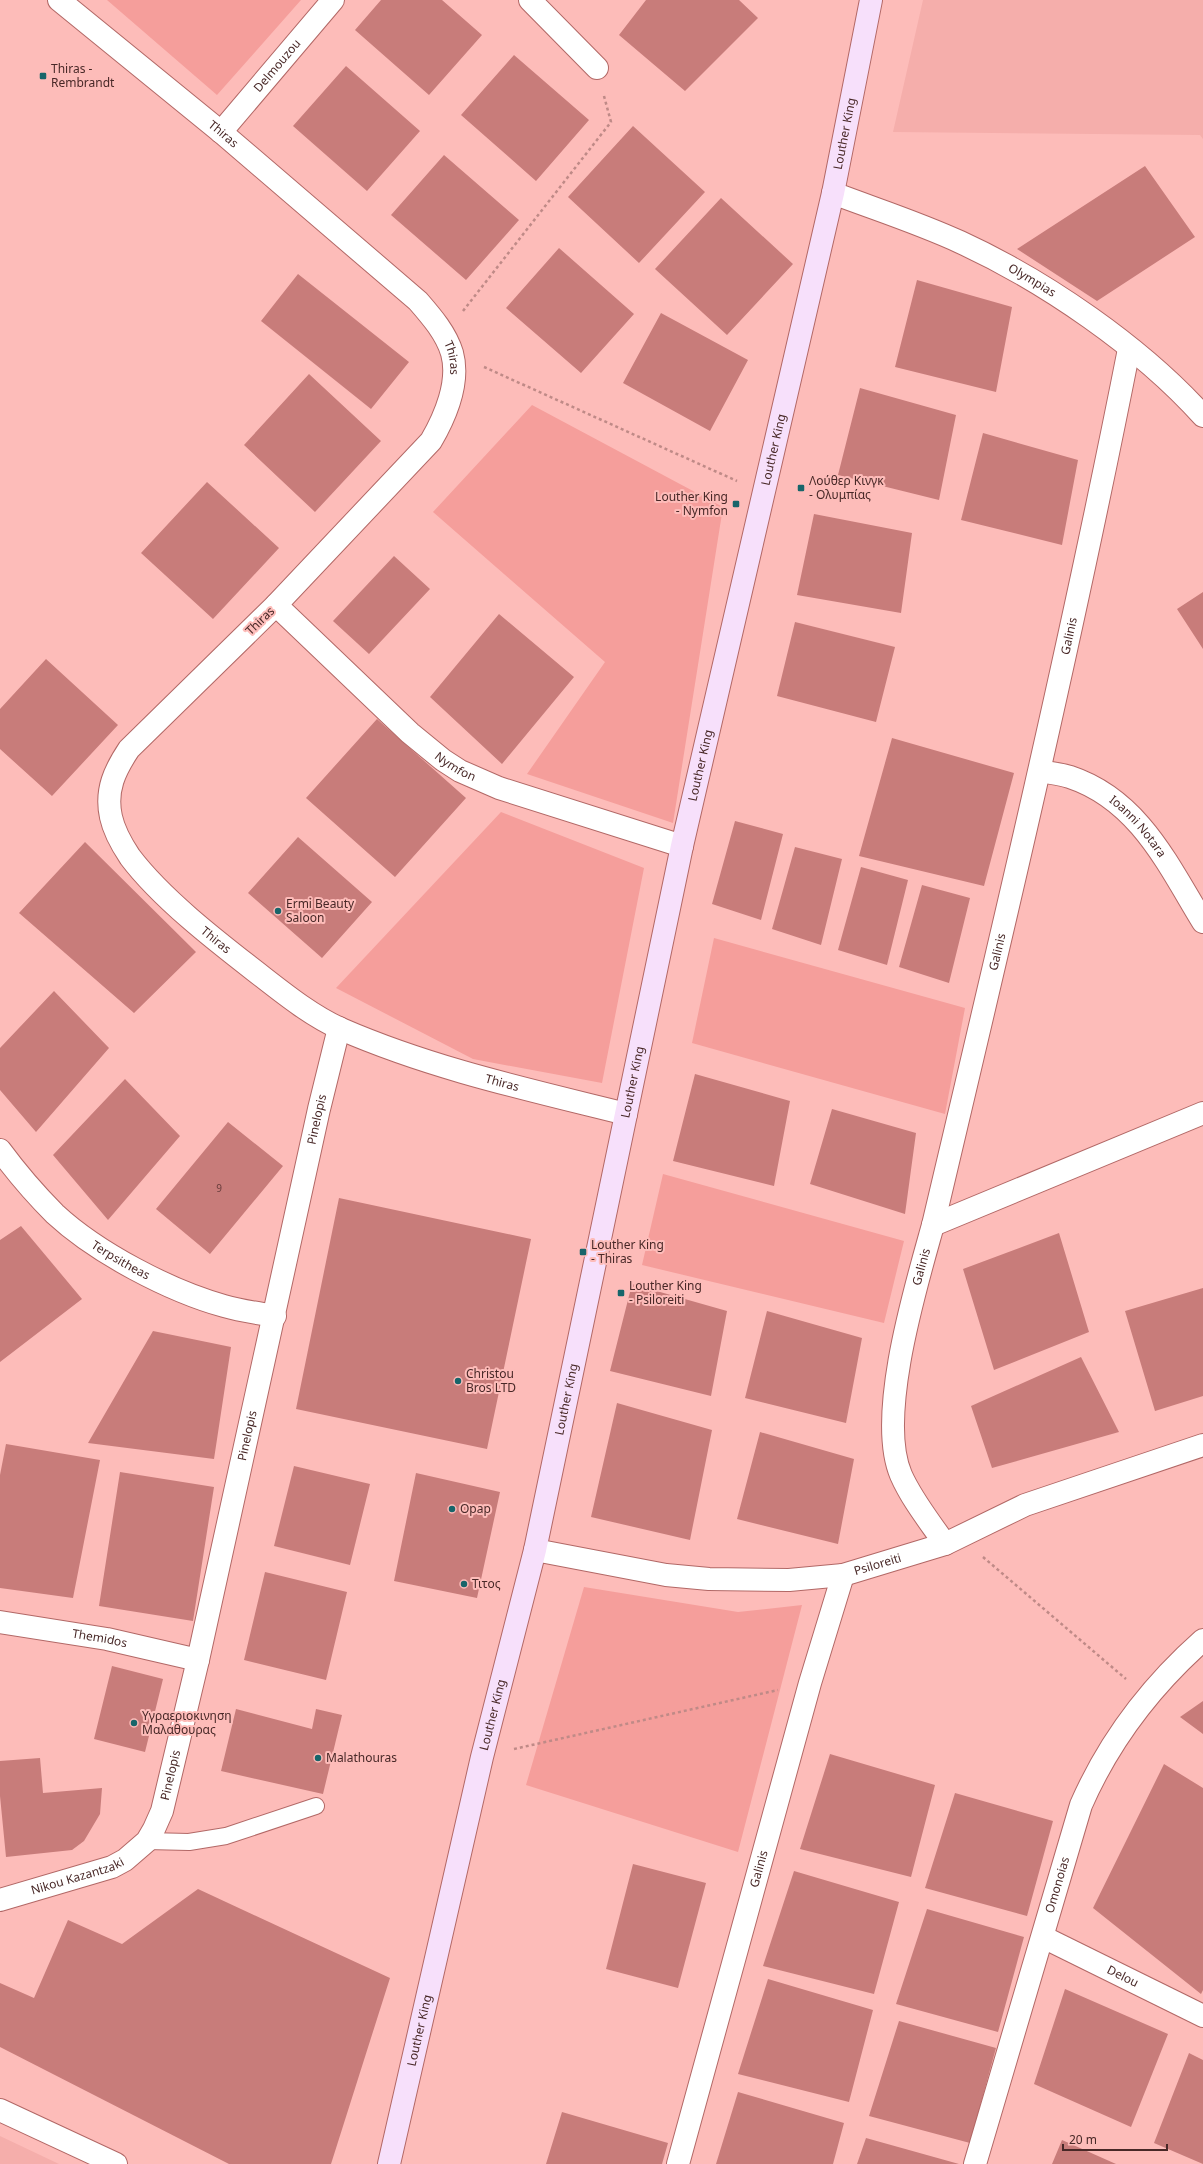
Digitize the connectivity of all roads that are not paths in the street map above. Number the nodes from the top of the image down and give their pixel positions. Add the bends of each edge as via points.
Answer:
1 (59, 0) edge
2 (333, 0) edge
3 (530, 0) edge
4 (871, 0) edge
5 (597, 68) road end
6 (221, 132) junction
7 (832, 193) junction
8 (1129, 349) junction
9 (1203, 416) edge
10 (276, 605) junction
11 (1040, 771) junction
12 (682, 846) junction
13 (1203, 922) edge
14 (339, 1028) junction
15 (626, 1114) junction
16 (1203, 1114) edge
17 (0, 1150) edge
18 (933, 1226) junction
19 (275, 1316) junction
20 (1203, 1445) edge
21 (953, 1541) junction
22 (535, 1550) junction
23 (843, 1575) junction
24 (0, 1622) edge
25 (1203, 1640) edge
26 (198, 1660) junction
27 (316, 1806) dead end
28 (147, 1841) junction
29 (0, 1900) edge
30 (1043, 1937) junction
31 (1203, 2016) edge
32 (0, 2110) edge
33 (116, 2164) edge
34 (389, 2164) edge
35 (678, 2164) edge
36 (976, 2164) edge

1 - 6 street, Thiras
2 - 6 street, Delmouzou
3 - 5 street
4 - 7 street, Louther King
6 - 10 street, Thiras via 418,301 448,344 453,379 443,420 431,441
7 - 8 street, Olympias via 926,228 1006,265 1076,308
7 - 12 street, Louther King
8 - 9 street, Olympias via 1179,391
8 - 11 street, Galinis via 1091,542
10 - 12 street, Nymfon via 410,733 460,771 499,788
10 - 14 street, Thiras via 129,749 112,778 109,794 111,816 118,836 130,857 188,916 273,985 307,1010
11 - 13 street, Ioanni Notara via 1069,776 1089,784 1111,796 1131,813 1151,836
11 - 18 street, Galinis
12 - 15 street, Louther King
14 - 15 street, Thiras via 432,1064
14 - 19 street, Pinelopis
15 - 22 street, Louther King
16 - 18 street
17 - 19 street, Terpsitheas via 25,1184 57,1215 112,1254 150,1276 207,1301
18 - 21 street, Galinis via 915,1289 901,1358 893,1424 895,1454 901,1474 911,1493
19 - 26 street, Pinelopis
20 - 21 street, Psiloreiti via 1025,1505
21 - 23 street, Psiloreiti
22 - 23 street, Psiloreiti via 666,1575 709,1579 789,1580
22 - 34 street, Louther King via 482,1756
23 - 35 street, Galinis via 810,1683
24 - 26 street, Themidos via 107,1639
25 - 30 street, Omonoias via 1146,1697 1128,1720 1092,1779 1081,1805
26 - 28 street, Pinelopis via 162,1810
27 - 28 lane via 226,1836 189,1842
28 - 29 street, Nikou Kazantzaki via 125,1860 112,1867
30 - 31 street, Delou
30 - 36 street, Omonoias
32 - 33 street

